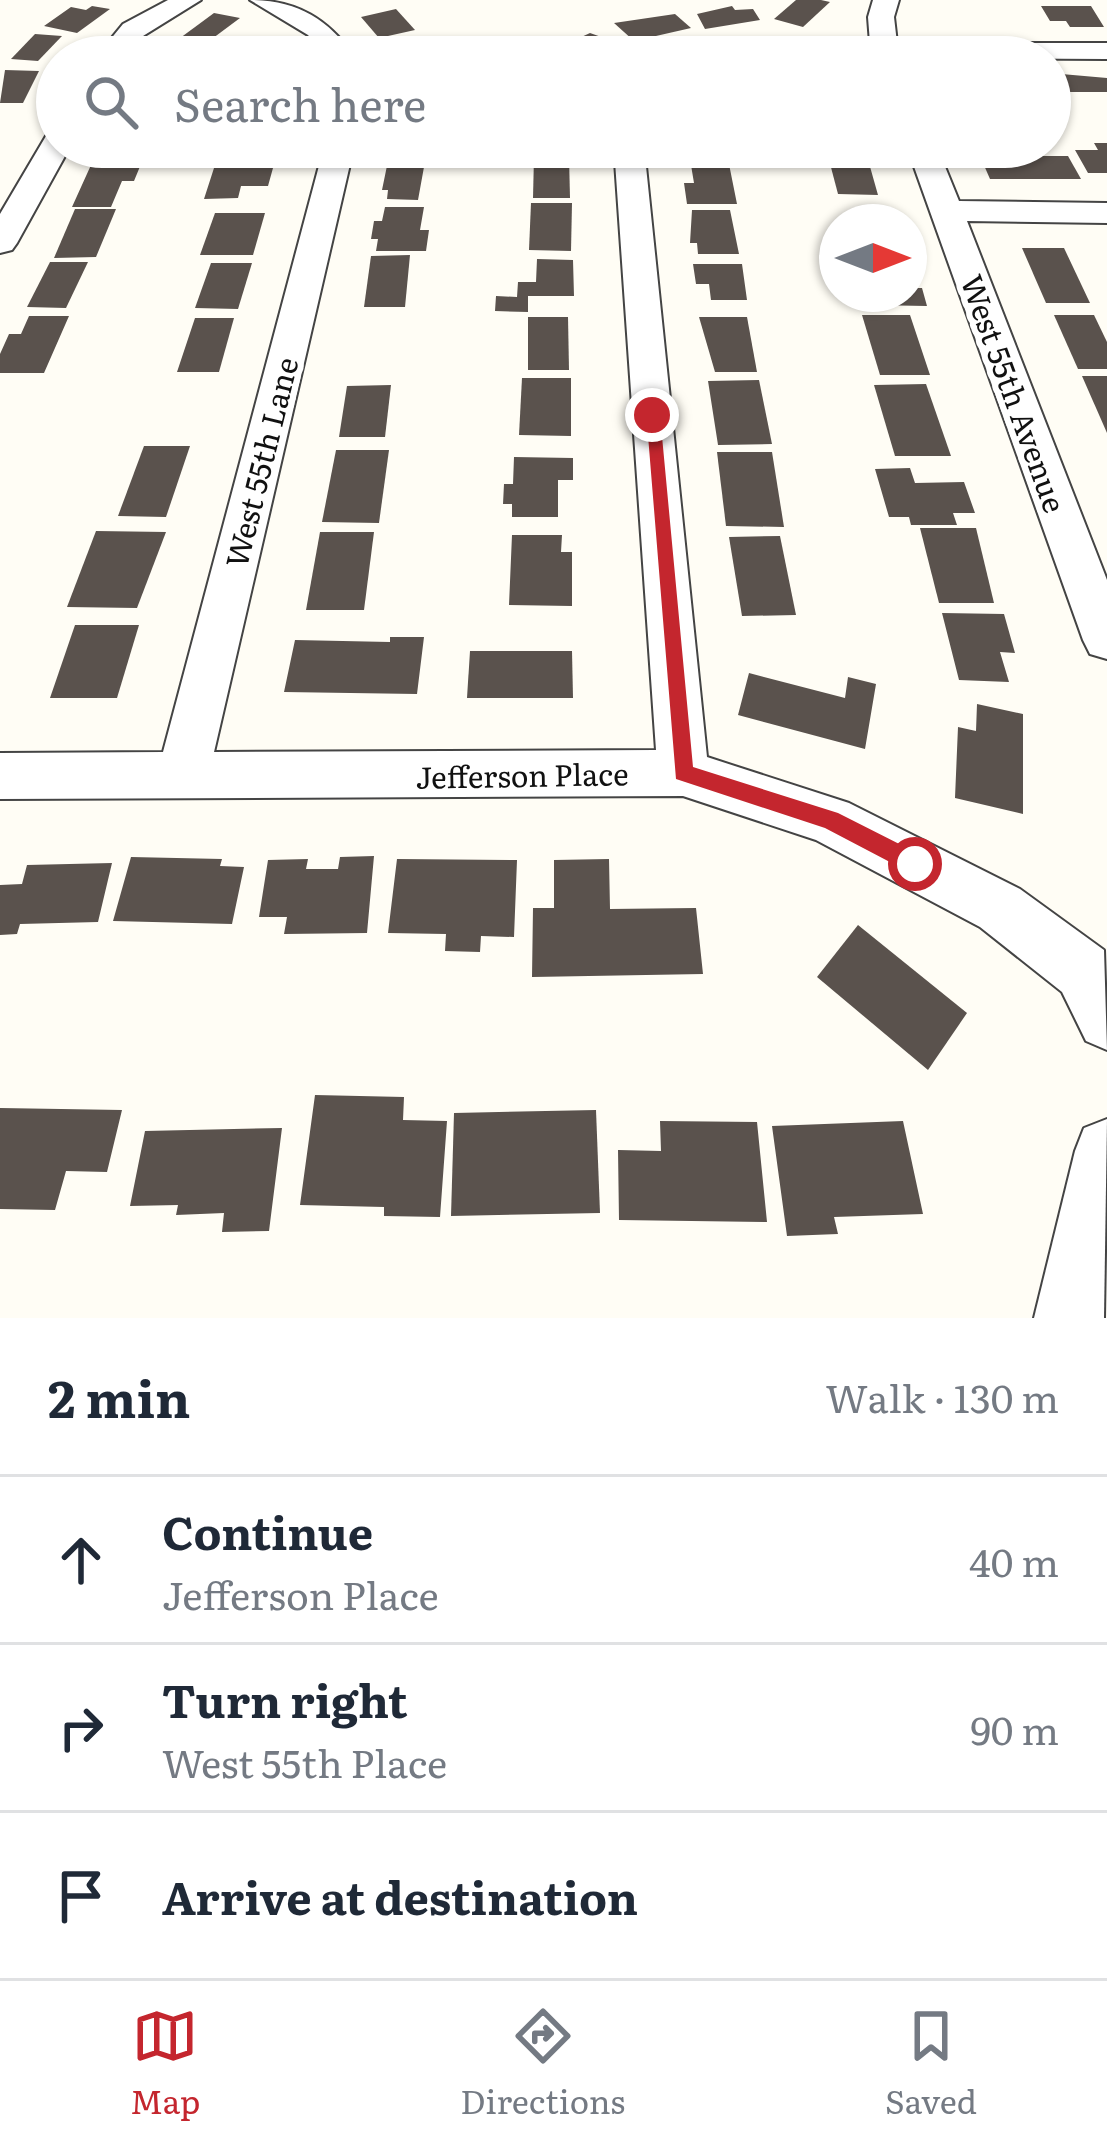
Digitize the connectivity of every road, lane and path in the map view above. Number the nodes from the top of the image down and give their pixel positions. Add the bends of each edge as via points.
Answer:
1 (188, 0) edge
2 (263, 0) edge
3 (886, 0) edge
4 (128, 36) edge
5 (324, 36) edge
6 (882, 36) edge
7 (1107, 51) edge
8 (1071, 52) edge
9 (43, 168) edge
10 (334, 168) edge
11 (630, 168) edge
12 (930, 168) edge
13 (947, 211) junction
14 (1107, 212) edge
15 (0, 243) edge
16 (1107, 640) edge
17 (683, 773) junction
18 (0, 776) edge
19 (182, 778) junction
20 (1107, 1020) edge
21 (1107, 1151) edge
22 (1069, 1318) edge

1 - 4 street
2 - 5 street
3 - 6 street
7 - 8 street
9 - 15 street
10 - 19 street, West 55th Lane
11 - 17 street
12 - 13 street, West 55th Avenue
13 - 14 street
13 - 16 street, West 55th Avenue
17 - 19 street, Jefferson Place
17 - 20 street, Jefferson Place via 830,820 1000,908 1084,971
18 - 19 street, Jefferson Place
21 - 22 street

